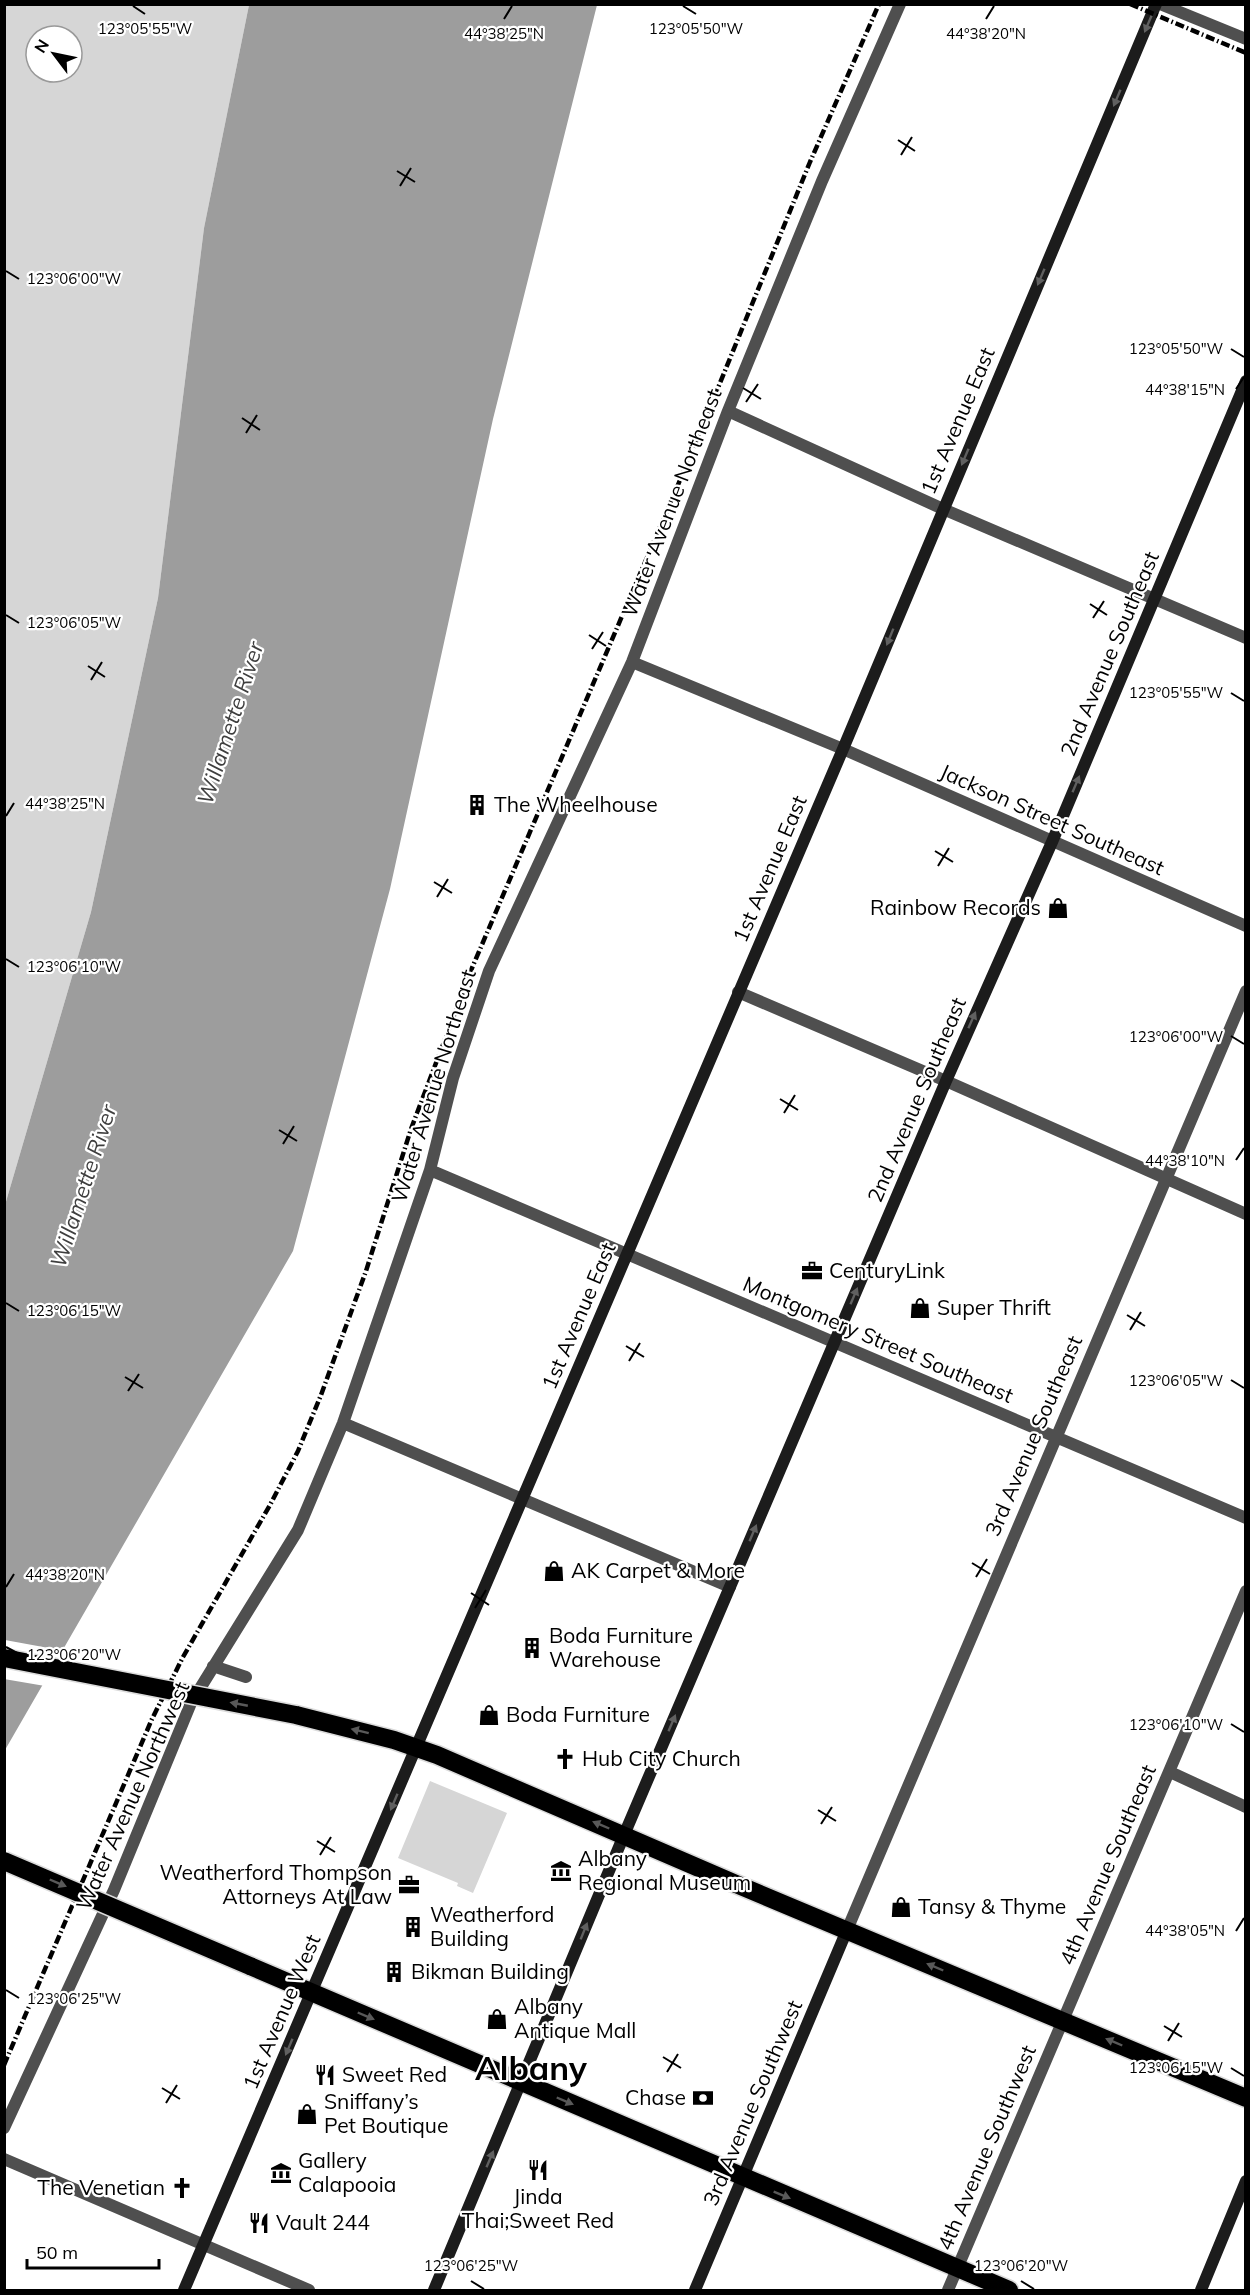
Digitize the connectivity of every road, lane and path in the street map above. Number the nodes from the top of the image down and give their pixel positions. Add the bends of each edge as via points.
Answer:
1 (900, 4) edge
2 (1158, 4) edge
3 (1245, 39) edge
4 (1245, 381) edge
5 (728, 411) junction
6 (943, 508) junction
7 (1155, 599) junction
8 (1245, 638) edge
9 (632, 662) junction
10 (843, 749) junction
11 (1052, 842) junction
12 (1245, 926) edge
13 (1245, 991) edge
14 (738, 992) junction
15 (946, 1081) junction
16 (430, 1170) junction
17 (1164, 1179) junction
18 (1245, 1214) edge
19 (627, 1255) junction
20 (835, 1343) junction
21 (343, 1423) junction
22 (1055, 1437) junction
23 (522, 1500) junction
24 (1245, 1518) edge
25 (730, 1587) junction
26 (1245, 1591) edge
27 (4, 1659) edge
28 (213, 1666) junction
29 (246, 1677) dead end
30 (416, 1748) junction
31 (1170, 1772) junction
32 (1245, 1807) edge
33 (624, 1835) junction
34 (4, 1861) edge
35 (847, 1930) junction
36 (312, 1993) junction
37 (1062, 2020) junction
38 (522, 2082) junction
39 (1245, 2098) edge
40 (4, 2128) edge
41 (4, 2159) edge
42 (742, 2178) junction
43 (1245, 2181) edge
44 (203, 2246) junction
45 (957, 2268) junction
46 (184, 2290) edge
47 (309, 2290) edge
48 (434, 2290) edge
49 (695, 2290) edge
50 (948, 2290) edge
51 (1009, 2290) edge
52 (1201, 2290) edge

1 - 5 street, Water Avenue Northeast via 824,175
2 - 3 street
2 -> 6 main road, 1st Avenue East
4 - 7 main road, 2nd Avenue Southeast
5 - 6 street
5 - 9 street, Water Avenue Northeast
6 - 7 street
6 -> 10 main road, 1st Avenue East
7 - 8 street
11 -> 7 main road, 2nd Avenue Southeast
9 - 10 street, Jackson Street Southeast
9 - 16 street, Water Avenue Northeast via 489,971 453,1078
10 - 11 street, Jackson Street Southeast
10 - 14 main road, 1st Avenue East
11 - 12 street, Jackson Street Southeast
15 -> 11 main road, 2nd Avenue Southeast
13 - 17 street, 3rd Avenue Southeast
14 - 15 street
14 - 19 main road, 1st Avenue East
15 - 17 street
20 -> 15 main road, 2nd Avenue Southeast
16 - 19 street, Montgomery Street Southeast
16 - 21 street, Water Avenue Northeast
17 - 18 street
17 - 22 street, 3rd Avenue Southeast
19 - 20 street, Montgomery Street Southeast
19 - 23 main road, 1st Avenue East
20 - 22 street, Montgomery Street Southeast
25 -> 20 main road, 2nd Avenue Southeast
21 - 23 street
21 - 28 street, Water Avenue Northwest via 298,1530
22 - 24 street, Montgomery Street Southeast
22 - 35 street, 3rd Avenue Southeast
23 - 25 street
23 - 30 main road, 1st Avenue East
33 -> 25 main road, 2nd Avenue Southeast
26 - 31 street, 4th Avenue Southeast
30 -> 27 highway, bridge via 296,1715
28 - 29 street
28 - 40 street, Water Avenue Northwest via 191,1703 114,1890
33 -> 30 highway
30 -> 36 main road, 1st Avenue West
31 - 32 street
31 - 37 street, 4th Avenue Southeast
33 - 35 highway
38 -> 33 main road, 2nd Avenue Southeast
34 -> 36 highway, bridge
37 -> 35 highway
35 - 42 main road, 3rd Avenue Southwest
36 -> 38 highway
36 -> 44 main road, 1st Avenue West
39 -> 37 highway
37 - 45 street, 4th Avenue Southwest
38 -> 42 highway
48 -> 38 main road, 2nd Avenue Southeast
41 - 44 street
42 -> 45 highway
42 - 49 main road, 3rd Avenue Southwest
43 - 52 main road
44 - 46 main road, 1st Avenue West
44 - 47 street
45 - 50 street, 4th Avenue Southwest
45 - 51 highway

